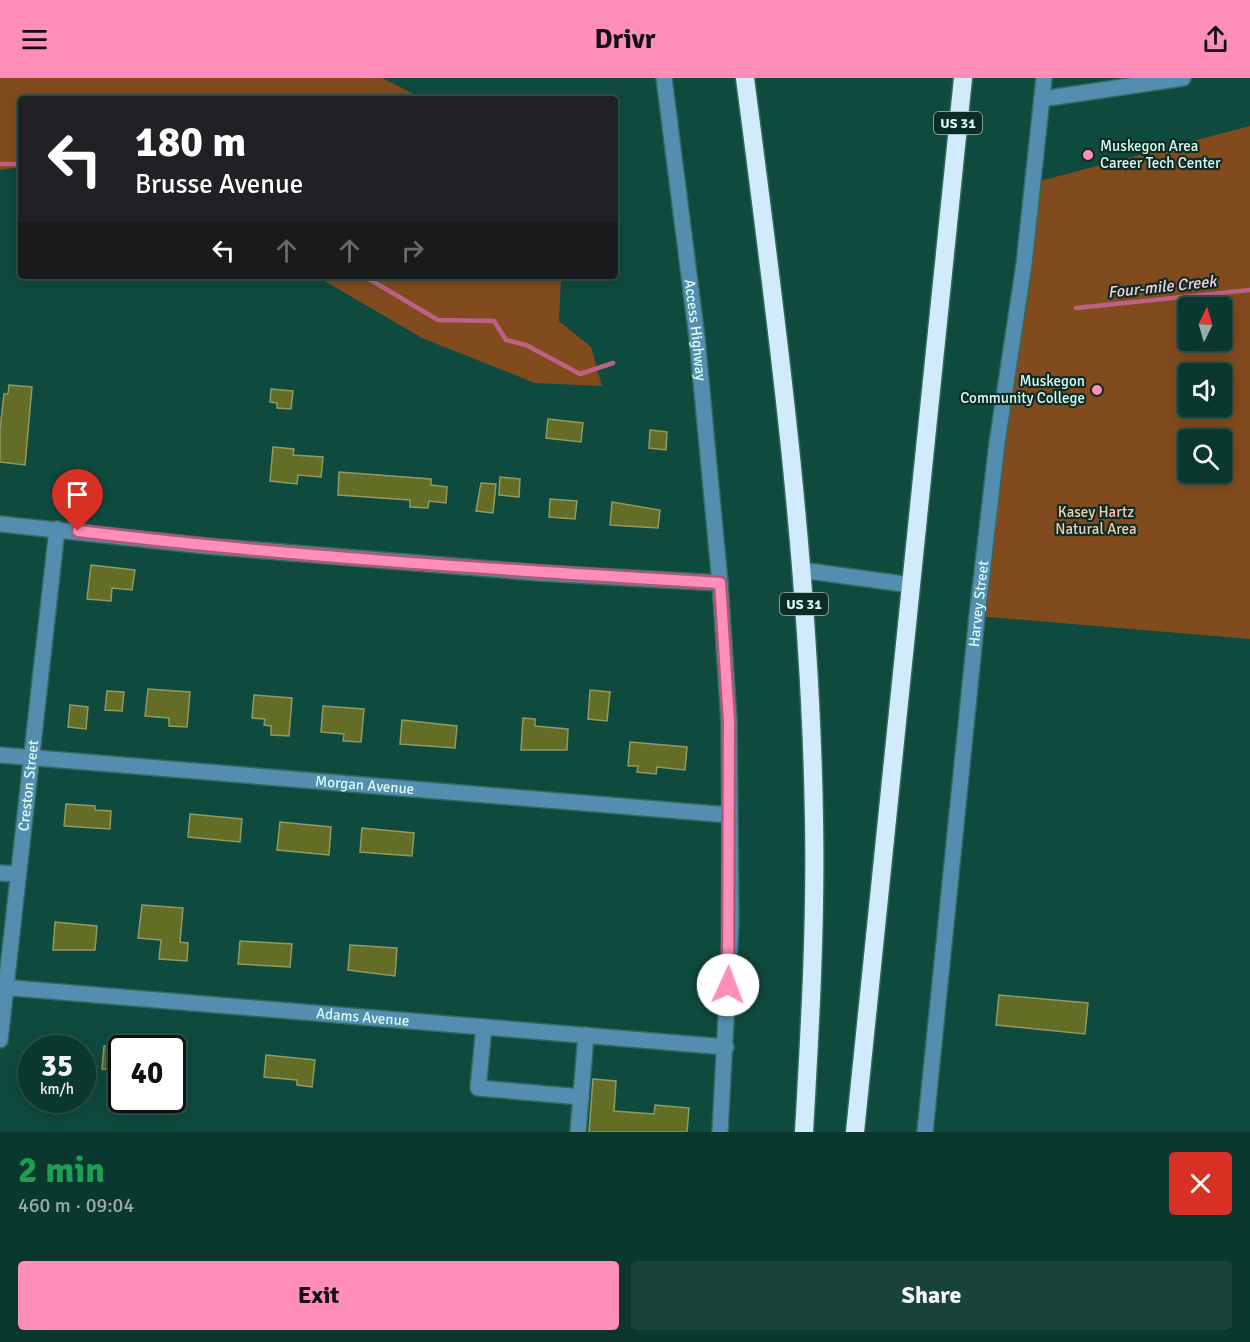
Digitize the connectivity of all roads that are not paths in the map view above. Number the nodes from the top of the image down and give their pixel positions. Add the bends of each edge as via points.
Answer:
1 (664, 78) edge
2 (745, 78) edge
3 (963, 78) edge
4 (1044, 78) edge
5 (1183, 78) edge
6 (1164, 79) edge
7 (1121, 83) edge
8 (1042, 99) junction
9 (0, 524) edge
10 (57, 529) junction
11 (801, 570) junction
12 (720, 583) junction
13 (911, 585) junction
14 (0, 755) edge
15 (31, 758) junction
16 (729, 815) junction
17 (0, 873) edge
18 (18, 874) junction
19 (3, 987) edge
20 (484, 1027) junction
21 (586, 1035) junction
22 (0, 1040) edge
23 (726, 1047) junction
24 (581, 1097) junction
25 (578, 1132) edge
26 (720, 1132) edge
27 (804, 1132) edge
28 (855, 1132) edge
29 (926, 1132) edge

1 - 12 street, Access Highway via 697,338
2 - 11 highway, US 31 via 771,271
3 - 13 highway, US 31
4 - 8 street, Harvey Street
5 - 6 street
6 - 7 street
7 - 8 street
8 - 29 street, Harvey Street via 978,604
9 - 10 street
10 - 12 street via 229,548
10 - 15 street, Creston Street
11 - 13 street
11 - 27 highway, US 31 via 814,819 812,998
12 - 16 street, Access Highway via 729,721
13 - 28 highway, US 31
14 - 15 street, Morgan Avenue
15 - 16 street, Morgan Avenue
15 - 18 street, Creston Street
16 - 23 street, Access Highway
17 - 18 street
18 - 19 street, Creston Street
19 - 20 street, Adams Avenue
19 - 22 street, Creston Street
20 - 21 street, Adams Avenue
20 - 24 street via 478,1088
21 - 23 street, Adams Avenue
21 - 24 street
23 - 26 street, Access Highway
24 - 25 street

